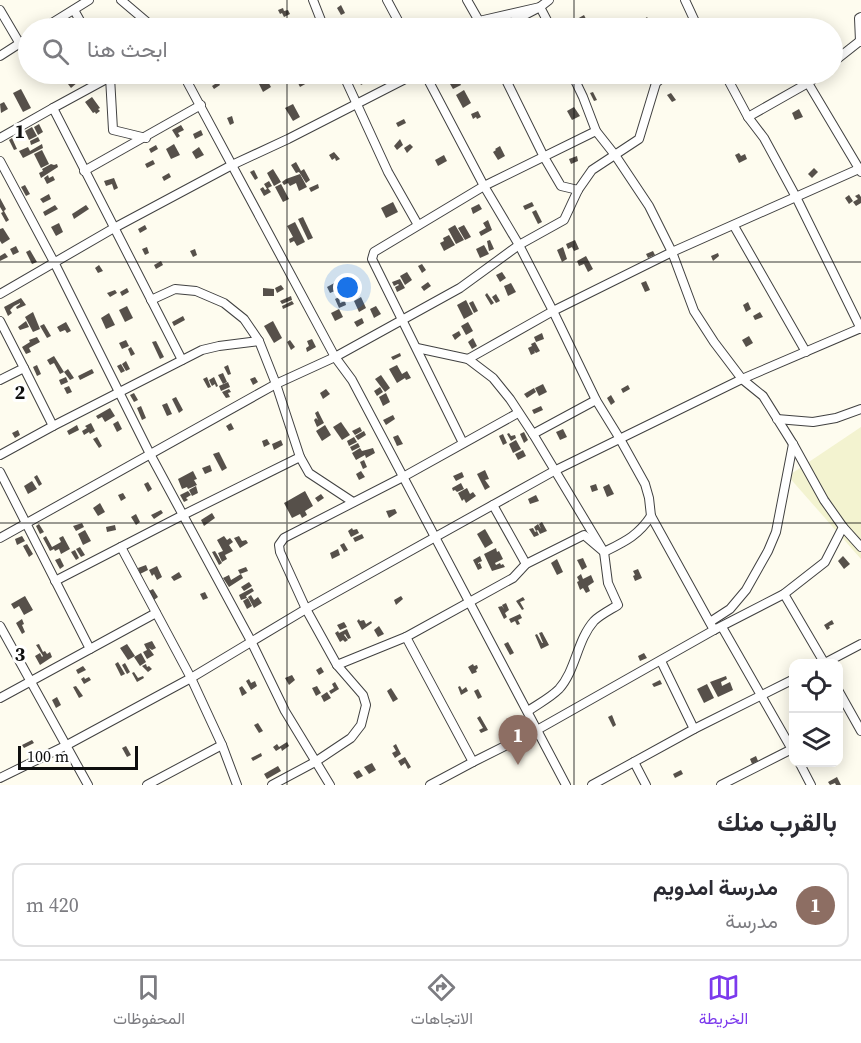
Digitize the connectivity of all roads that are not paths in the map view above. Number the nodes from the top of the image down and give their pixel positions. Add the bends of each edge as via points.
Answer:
1 (89, 0) edge
2 (120, 0) edge
3 (313, 0) edge
4 (387, 0) edge
5 (466, 0) edge
6 (548, 0) edge
7 (685, 0) edge
8 (540, 7) junction
9 (0, 10) edge
10 (74, 10) junction
11 (861, 17) edge
12 (61, 18) edge
13 (78, 18) edge
14 (142, 18) edge
15 (320, 18) edge
16 (397, 18) edge
17 (477, 18) edge
18 (492, 18) edge
19 (519, 18) edge
20 (546, 18) edge
21 (693, 18) edge
22 (18, 41) edge
23 (861, 41) edge
24 (18, 45) edge
25 (843, 55) edge
26 (0, 56) edge
27 (93, 84) edge
28 (110, 84) edge
29 (189, 84) edge
30 (347, 84) edge
31 (394, 84) edge
32 (430, 84) edge
33 (508, 84) edge
34 (577, 84) edge
35 (656, 84) edge
36 (730, 84) edge
37 (806, 84) edge
38 (809, 84) edge
39 (355, 103) junction
40 (201, 105) junction
41 (52, 108) junction
42 (748, 117) junction
43 (596, 131) junction
44 (0, 138) edge
45 (146, 138) junction
46 (615, 155) junction
47 (544, 157) junction
48 (0, 161) edge
49 (232, 165) junction
50 (860, 170) edge
51 (84, 171) junction
52 (484, 186) junction
53 (578, 190) junction
54 (796, 197) junction
55 (418, 225) junction
56 (734, 226) junction
57 (114, 228) junction
58 (519, 245) junction
59 (672, 252) junction
60 (54, 262) junction
61 (0, 294) edge
62 (151, 300) junction
63 (553, 311) junction
64 (403, 319) junction
65 (0, 321) edge
66 (861, 328) edge
67 (259, 341) junction
68 (417, 348) junction
69 (806, 352) junction
70 (336, 357) junction
71 (468, 359) junction
72 (182, 360) junction
73 (24, 368) junction
74 (0, 380) edge
75 (741, 380) junction
76 (276, 384) junction
77 (120, 393) junction
78 (596, 400) junction
79 (861, 409) edge
80 (518, 413) junction
81 (777, 419) junction
82 (53, 426) junction
83 (533, 434) junction
84 (620, 439) junction
85 (463, 443) junction
86 (793, 444) junction
87 (150, 454) junction
88 (0, 455) edge
89 (300, 457) junction
90 (554, 471) junction
91 (0, 472) edge
92 (402, 477) junction
93 (352, 502) junction
94 (493, 506) junction
95 (183, 515) junction
96 (651, 516) junction
97 (26, 524) junction
98 (843, 527) junction
99 (0, 538) edge
100 (435, 538) junction
101 (121, 547) junction
102 (861, 547) edge
103 (604, 552) junction
104 (526, 564) junction
105 (55, 581) junction
106 (784, 594) junction
107 (470, 602) junction
108 (306, 609) junction
109 (156, 612) junction
110 (710, 622) junction
111 (0, 626) edge
112 (718, 628) junction
113 (406, 637) junction
114 (251, 641) junction
115 (861, 644) edge
116 (90, 649) junction
117 (822, 659) edge
118 (832, 659) edge
119 (661, 661) junction
120 (337, 665) junction
121 (191, 678) junction
122 (31, 682) junction
123 (789, 682) edge
124 (762, 695) junction
125 (0, 698) edge
126 (843, 699) edge
127 (528, 711) junction
128 (694, 729) junction
129 (860, 729) edge
130 (537, 730) junction
131 (789, 744) edge
132 (67, 745) junction
133 (222, 745) junction
134 (789, 753) edge
135 (315, 762) junction
136 (473, 762) junction
137 (634, 762) junction
138 (802, 767) edge
139 (0, 778) edge
140 (161, 782) edge
141 (88, 785) edge
142 (147, 785) edge
143 (237, 785) edge
144 (272, 785) edge
145 (330, 785) edge
146 (430, 785) edge
147 (566, 785) edge
148 (592, 785) edge
149 (646, 785) edge
150 (721, 785) edge
151 (811, 785) edge

1 - 10 street
2 - 14 street
3 - 15 street
4 - 16 street
5 - 17 street
6 - 8 street
7 - 21 street
8 - 18 street
8 - 19 street
8 - 20 street
9 - 22 street
10 - 12 street
10 - 13 street
11 - 23 street
23 - 25 street
24 - 26 street
27 - 41 street
28 - 45 street via 113,130
29 - 40 street
30 - 39 street
31 - 39 street
32 - 52 street
33 - 47 street
34 - 43 street
35 - 46 street via 639,139
36 - 42 street
37 - 42 street
38 - 50 street
39 - 49 street
39 - 55 street
40 - 45 street
40 - 49 street
41 - 44 street
41 - 51 street
42 - 54 street
43 - 46 street
43 - 47 street
45 - 51 street
46 - 53 street via 592,170
46 - 59 street via 649,206
47 - 52 street
47 - 53 street via 561,186
48 - 60 street
49 - 57 street
49 - 70 street
50 - 54 street
51 - 57 street
52 - 55 street
52 - 58 street
53 - 58 street via 564,220
54 - 56 street
54 - 66 street
55 - 64 street via 372,255
56 - 59 street
56 - 69 street
57 - 60 street
57 - 62 street
58 - 63 street
58 - 64 street via 460,288
59 - 63 street
59 - 75 street via 694,312
60 - 61 street
60 - 77 street
62 - 67 street via 175,290 196,291 224,303 244,319
62 - 72 street
63 - 71 street
63 - 78 street
64 - 68 street
64 - 70 street
65 - 73 street
66 - 69 street
67 - 72 street via 202,350
67 - 76 street
68 - 71 street
68 - 85 street
69 - 75 street
70 - 76 street
70 - 92 street
71 - 80 street via 494,378
72 - 77 street
73 - 74 street
73 - 82 street
75 - 81 street via 764,396
75 - 84 street
76 - 87 street
76 - 89 street
77 - 82 street
77 - 87 street
78 - 83 street
78 - 84 street
79 - 81 street via 813,422
80 - 83 street
80 - 85 street
81 - 86 street
82 - 88 street
83 - 90 street
84 - 90 street
84 - 96 street via 645,484
85 - 92 street
86 - 98 street
86 - 110 street via 776,532 768,551 746,590 730,609
87 - 95 street
87 - 97 street
89 - 93 street via 309,473
89 - 95 street
90 - 94 street
90 - 103 street
91 - 97 street
92 - 93 street
92 - 100 street
93 - 108 street via 284,538 279,545
94 - 100 street
94 - 104 street
95 - 101 street
95 - 114 street
96 - 103 street via 632,538
96 - 110 street
97 - 99 street
97 - 105 street
98 - 102 street
98 - 106 street via 825,562
100 - 107 street
100 - 108 street
101 - 105 street
101 - 109 street
103 - 104 street via 584,536
103 - 127 street via 608,583 618,605 595,620 561,687
104 - 107 street via 513,578
105 - 116 street
106 - 112 street
106 - 117 street
107 - 113 street
107 - 127 street
108 - 114 street
108 - 120 street
109 - 116 street
109 - 121 street
110 - 112 street
111 - 122 street
112 - 119 street
112 - 124 street
113 - 120 street
113 - 136 street
114 - 121 street
114 - 135 street
115 - 118 street
116 - 122 street
119 - 128 street
119 - 130 street
120 - 135 street via 363,695 364,715 351,738
121 - 132 street
121 - 133 street
122 - 125 street
122 - 132 street
123 - 124 street
124 - 128 street
124 - 131 street
126 - 129 street
127 - 130 street
128 - 137 street
130 - 136 street
130 - 147 street
132 - 139 street
132 - 141 street
133 - 140 street
133 - 143 street
134 - 150 street
135 - 144 street
135 - 145 street
136 - 146 street
137 - 148 street
137 - 149 street
138 - 151 street
140 - 142 street

